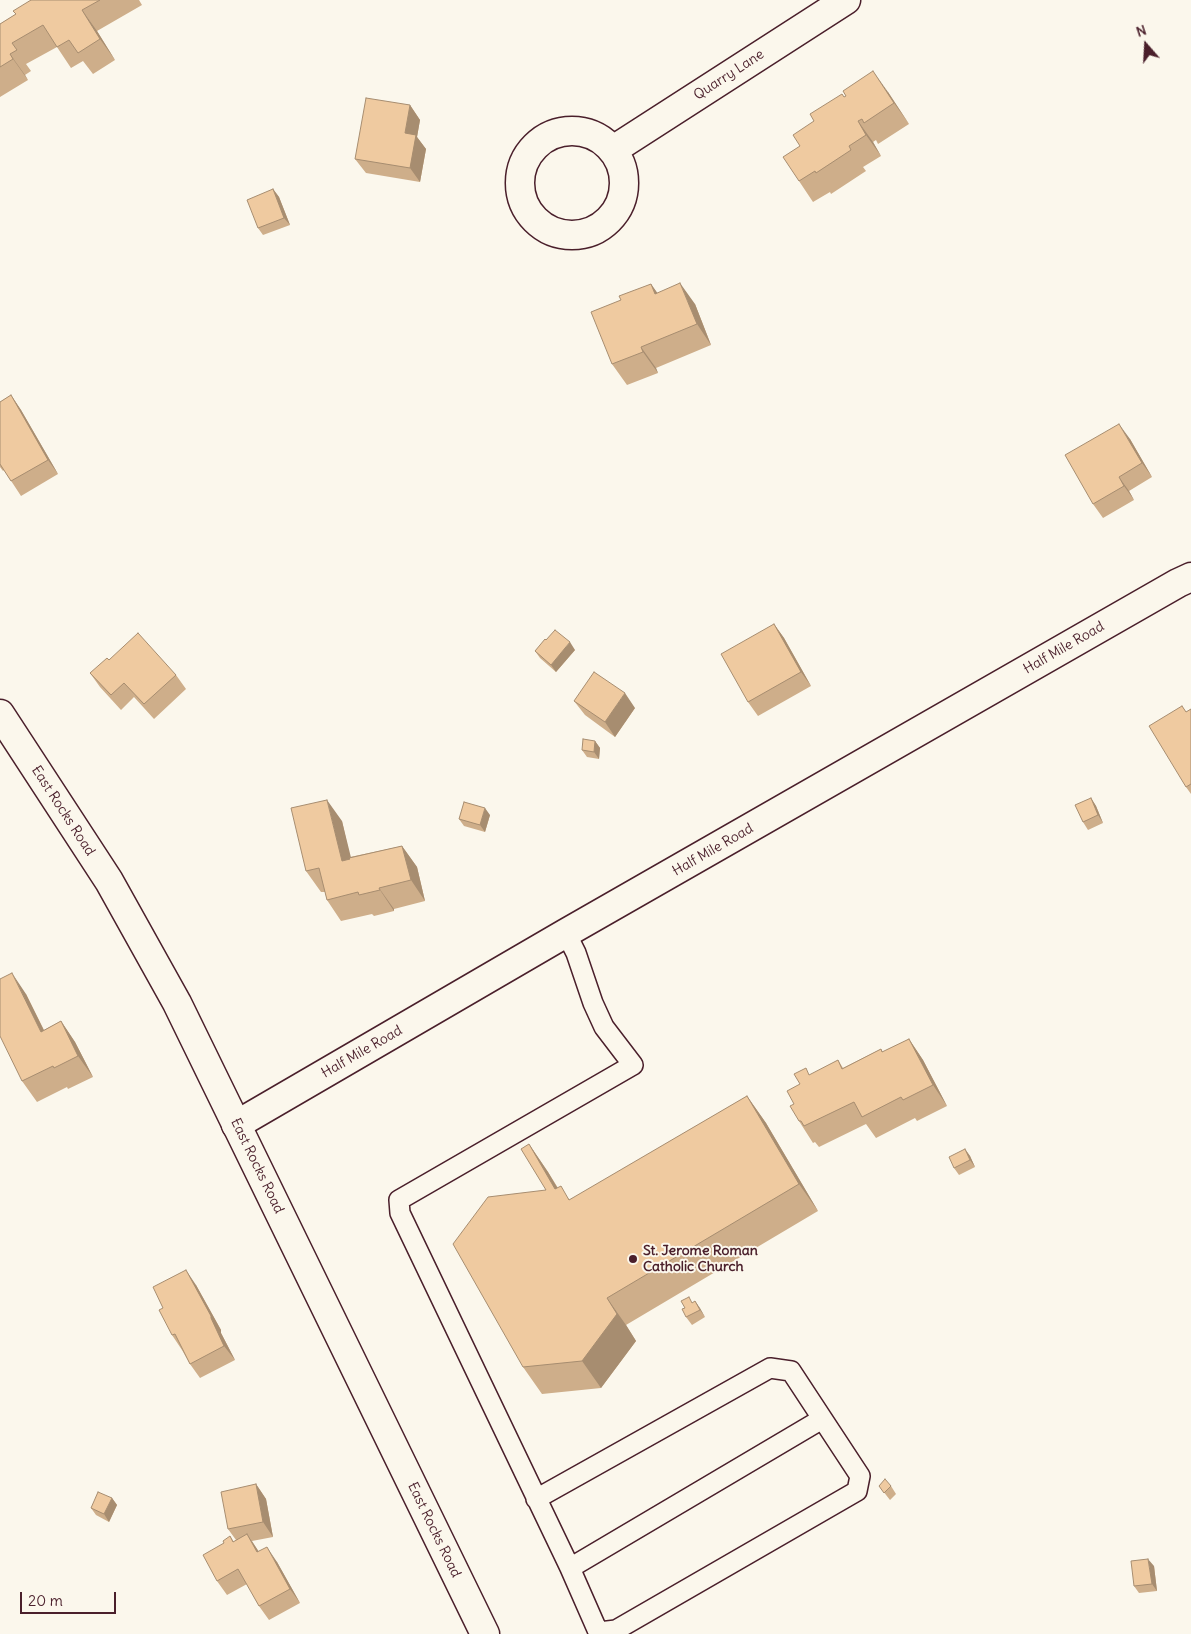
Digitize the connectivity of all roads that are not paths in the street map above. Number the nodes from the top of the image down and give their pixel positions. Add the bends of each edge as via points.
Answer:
1 (846, 0) edge
2 (613, 150) dead end
3 (1191, 577) edge
4 (0, 714) edge
5 (566, 934) junction
6 (236, 1125) junction
7 (822, 1420) junction
8 (536, 1500) junction
9 (570, 1568) junction
10 (599, 1633) edge
11 (485, 1634) edge

1 - 2 street, Quarry Lane
3 - 5 street, Half Mile Road
4 - 6 street, East Rocks Road via 109,881 177,1003
5 - 6 street, Half Mile Road
5 - 8 lane via 604,1027 633,1065 399,1200 400,1213
6 - 11 street, East Rocks Road
7 - 8 lane via 791,1371 770,1368
7 - 9 lane
7 - 10 lane via 860,1476 857,1491 616,1630
8 - 9 lane
9 - 10 lane

